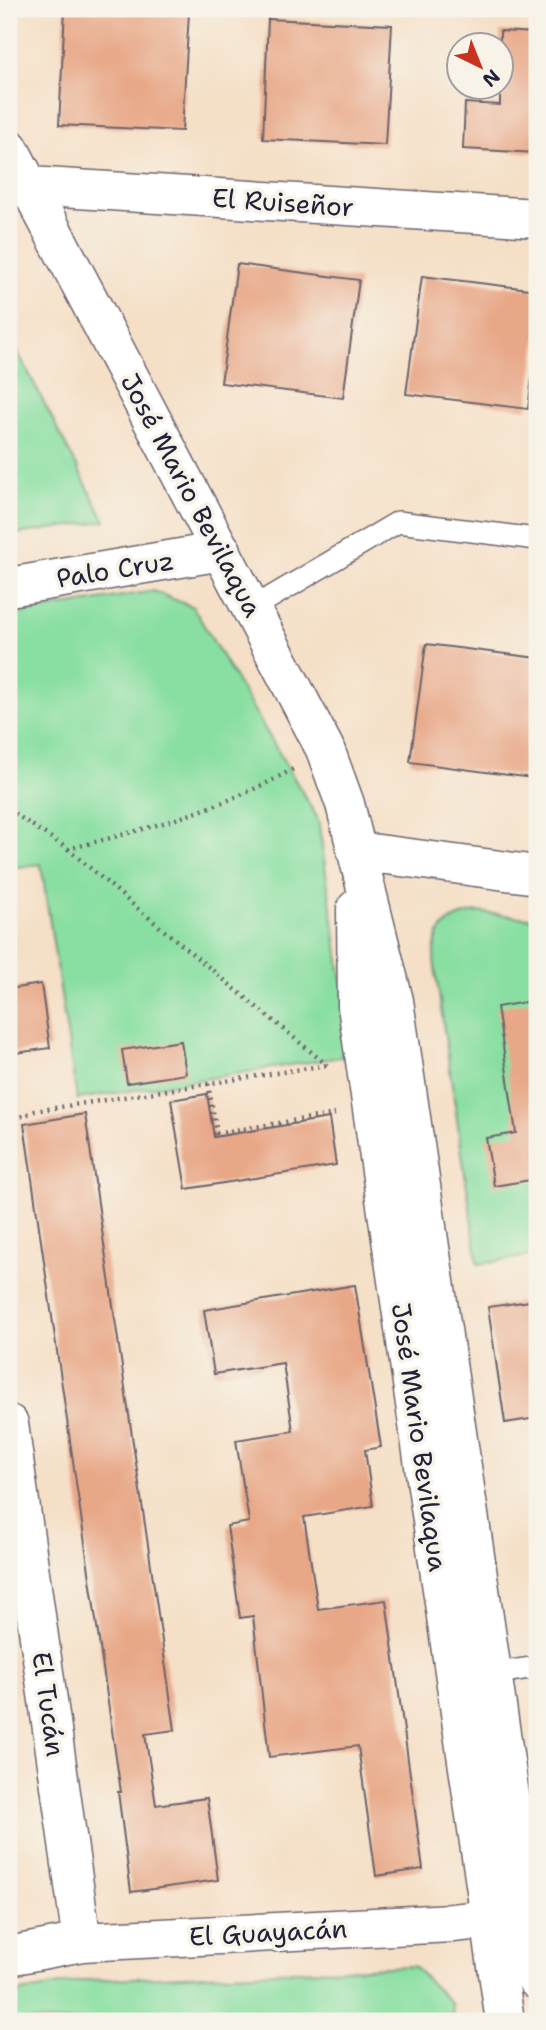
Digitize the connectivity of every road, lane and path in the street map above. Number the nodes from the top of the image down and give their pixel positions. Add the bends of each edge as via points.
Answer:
1 (9, 148) edge
2 (29, 186) junction
3 (537, 218) edge
4 (537, 539) edge
5 (222, 551) junction
6 (9, 587) edge
7 (251, 609) junction
8 (325, 749) junction
9 (9, 810) edge
10 (68, 849) junction
11 (356, 851) junction
12 (537, 875) edge
13 (208, 1084) junction
14 (335, 1114) dead end
15 (9, 1124) edge
16 (9, 1424) edge
17 (19, 1565) edge
18 (537, 1672) edge
19 (492, 1674) junction
20 (528, 1916) junction
21 (490, 1920) junction
22 (82, 1942) junction
23 (9, 1956) edge
24 (537, 1980) edge
25 (505, 2021) edge

1 - 2 street, José Mario Bevilaqua
2 - 3 street, El Ruiseñor
2 - 5 street, José Mario Bevilaqua
4 - 7 lane via 398,522
5 - 6 street, Palo Cruz
5 - 7 street, José Mario Bevilaqua
7 - 8 street, José Mario Bevilaqua
8 - 10 path via 224,802
8 - 11 street, José Mario Bevilaqua via 340,786
9 - 10 path
10 - 13 path via 328,1065
11 - 12 street
11 - 19 street, José Mario Bevilaqua via 394,1001
11 - 21 street, José Mario Bevilaqua via 356,1006
13 - 14 path via 217,1133
13 - 15 path via 35,1111
16 - 17 street, El Tucán
17 - 22 street, El Tucán
18 - 19 lane via 530,1668
19 - 20 street, José Mario Bevilaqua
20 - 21 street, El Guayacán
20 - 24 street, José Mario Bevilaqua
21 - 22 street, El Guayacán
21 - 25 street, José Mario Bevilaqua
22 - 23 street, El Guayacán

